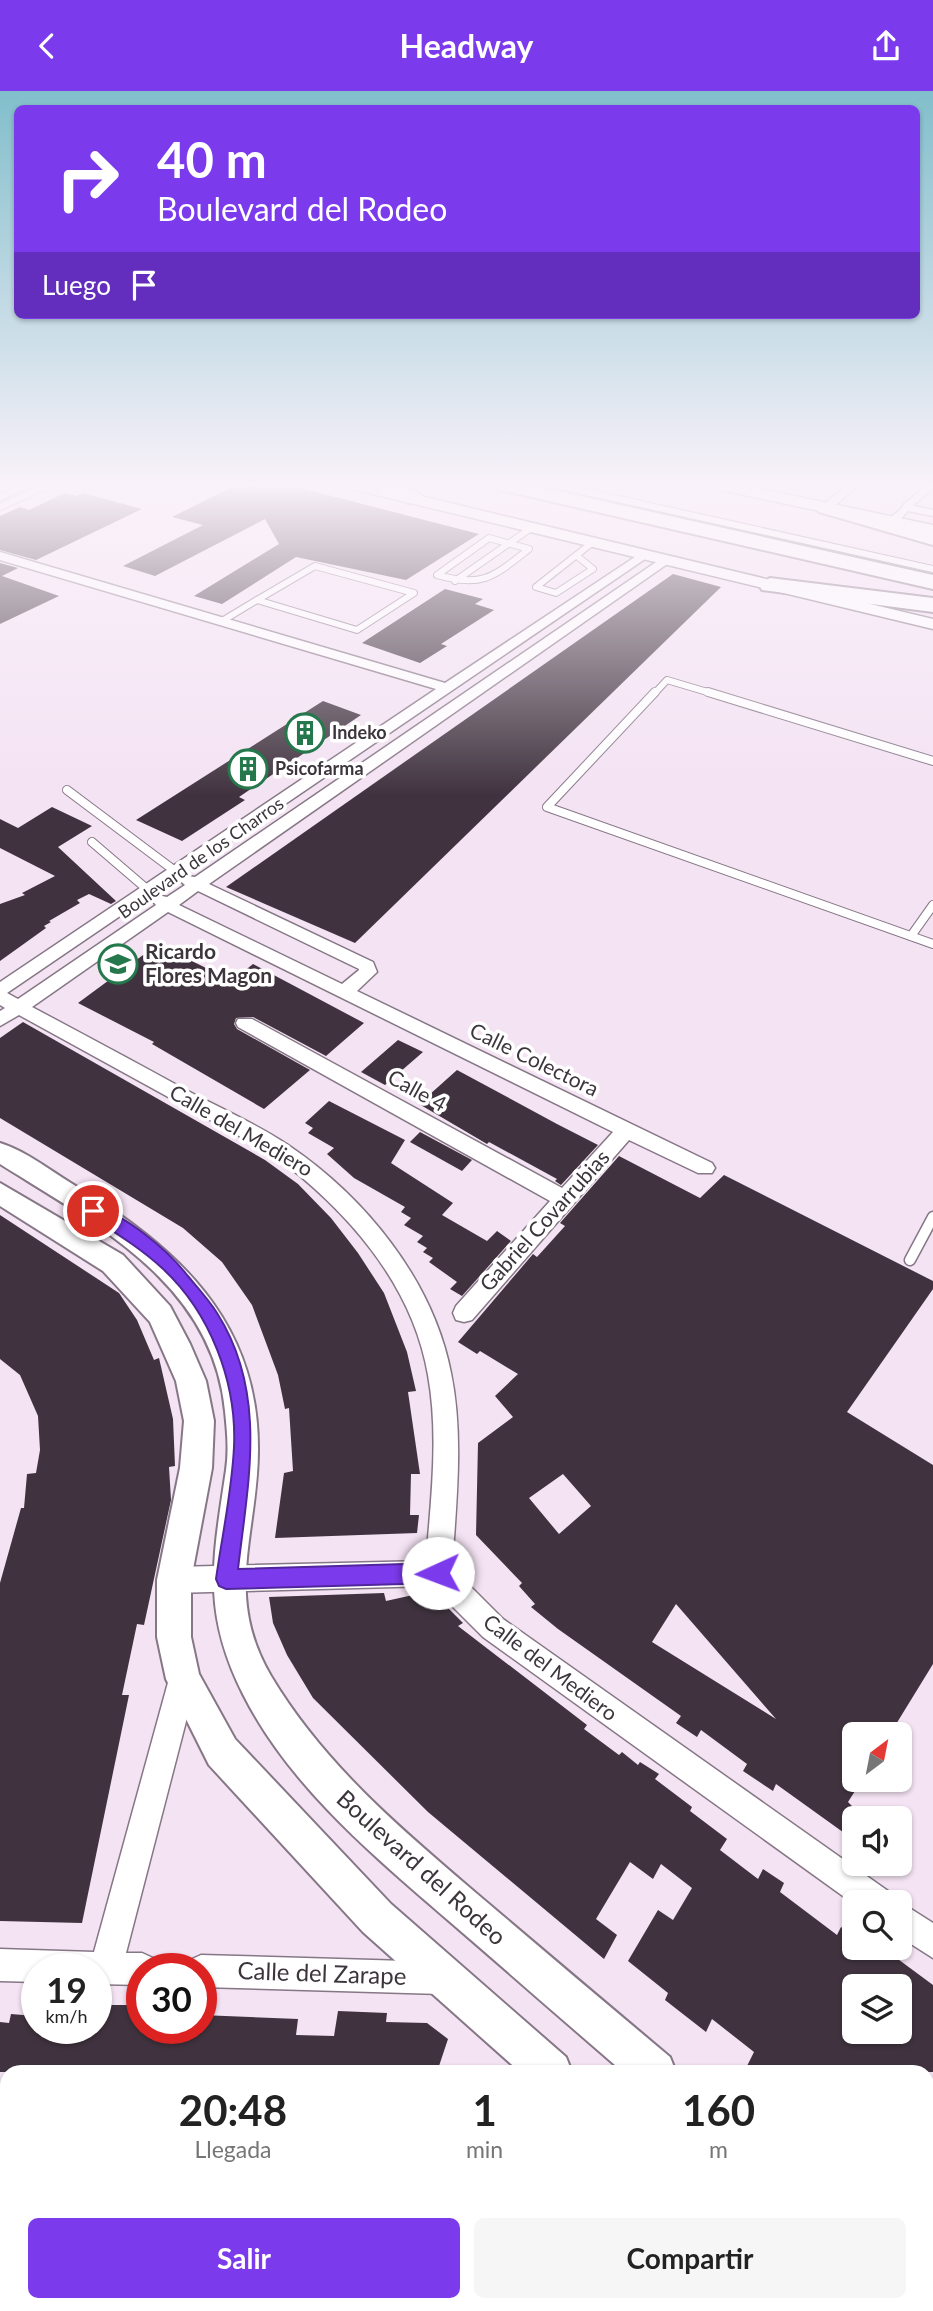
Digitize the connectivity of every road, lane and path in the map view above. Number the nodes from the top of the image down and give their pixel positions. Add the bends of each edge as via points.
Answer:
1 (108, 588) edge
2 (278, 588) edge
3 (394, 588) edge
4 (538, 588) edge
5 (564, 588) edge
6 (596, 588) edge
7 (626, 588) edge
8 (781, 588) edge
9 (791, 588) edge
10 (556, 593) junction
11 (257, 600) junction
12 (933, 605) edge
13 (564, 609) junction
14 (222, 621) junction
15 (933, 624) edge
16 (447, 688) junction
17 (933, 761) edge
18 (67, 790) dead end
19 (92, 842) dead end
20 (176, 871) junction
21 (194, 886) junction
22 (148, 890) junction
23 (166, 905) junction
24 (933, 905) edge
25 (911, 936) junction
26 (933, 944) edge
27 (0, 990) edge
28 (344, 992) junction
29 (6, 1008) edge
30 (246, 1023) dead end
31 (626, 1130) junction
32 (0, 1152) edge
33 (705, 1168) dead end
34 (0, 1193) edge
35 (566, 1200) junction
36 (933, 1217) edge
37 (910, 1260) dead end
38 (464, 1313) dead end
39 (438, 1573) junction
40 (226, 1579) junction
41 (174, 1580) junction
42 (183, 1679) junction
43 (860, 1890) edge
44 (912, 1927) edge
45 (933, 1942) edge
46 (110, 1953) edge
47 (0, 1965) edge
48 (21, 1966) edge
49 (217, 1971) edge
50 (443, 1978) junction
51 (543, 2065) edge
52 (647, 2065) edge

1 - 14 street
2 - 11 lane
3 - 11 lane via 414,593 357,630
4 - 10 lane
5 - 10 lane
6 - 13 street, Boulevard de los Charros
7 - 21 street, Boulevard de los Charros
8 - 15 main road
9 - 12 highway
10 - 13 lane
11 - 14 lane
13 - 16 street, Boulevard de los Charros
14 - 16 street
16 - 20 street, Boulevard de los Charros
17 - 25 lane via 667,680 547,807
18 - 20 lane
19 - 22 lane
20 - 21 street
20 - 22 street, Boulevard de los Charros
21 - 23 street, Boulevard de los Charros
21 - 28 street via 367,966 368,972
22 - 23 street, Calle Colectora
22 - 27 street, Boulevard de los Charros
23 - 28 street, Calle Colectora
23 - 29 street, Boulevard de los Charros
24 - 25 lane
25 - 26 lane
28 - 31 street, Calle Colectora
29 - 39 street, Calle del Mediero via 279,1149 317,1175 383,1246 428,1333 441,1381 445,1482
30 - 35 street, Calle 4
31 - 33 street, Calle Colectora
31 - 35 street, Gabriel Covarrubias
32 - 40 street, Boulevard del Rodeo via 140,1240 170,1266 211,1318 237,1382 244,1445
34 - 41 street via 113,1263 160,1314 176,1344 191,1381 199,1420 196,1468
35 - 38 street, Gabriel Covarrubias
36 - 37 lane
39 - 40 street
39 - 43 street, Calle del Mediero via 493,1628
40 - 41 street
40 - 52 street, Boulevard del Rodeo via 234,1634 257,1684 304,1758 365,1824
41 - 42 street via 174,1637
42 - 46 street
42 - 50 street via 222,1752 377,1918
44 - 45 street
47 - 48 street
49 - 50 street, Calle del Zarape
50 - 51 street

